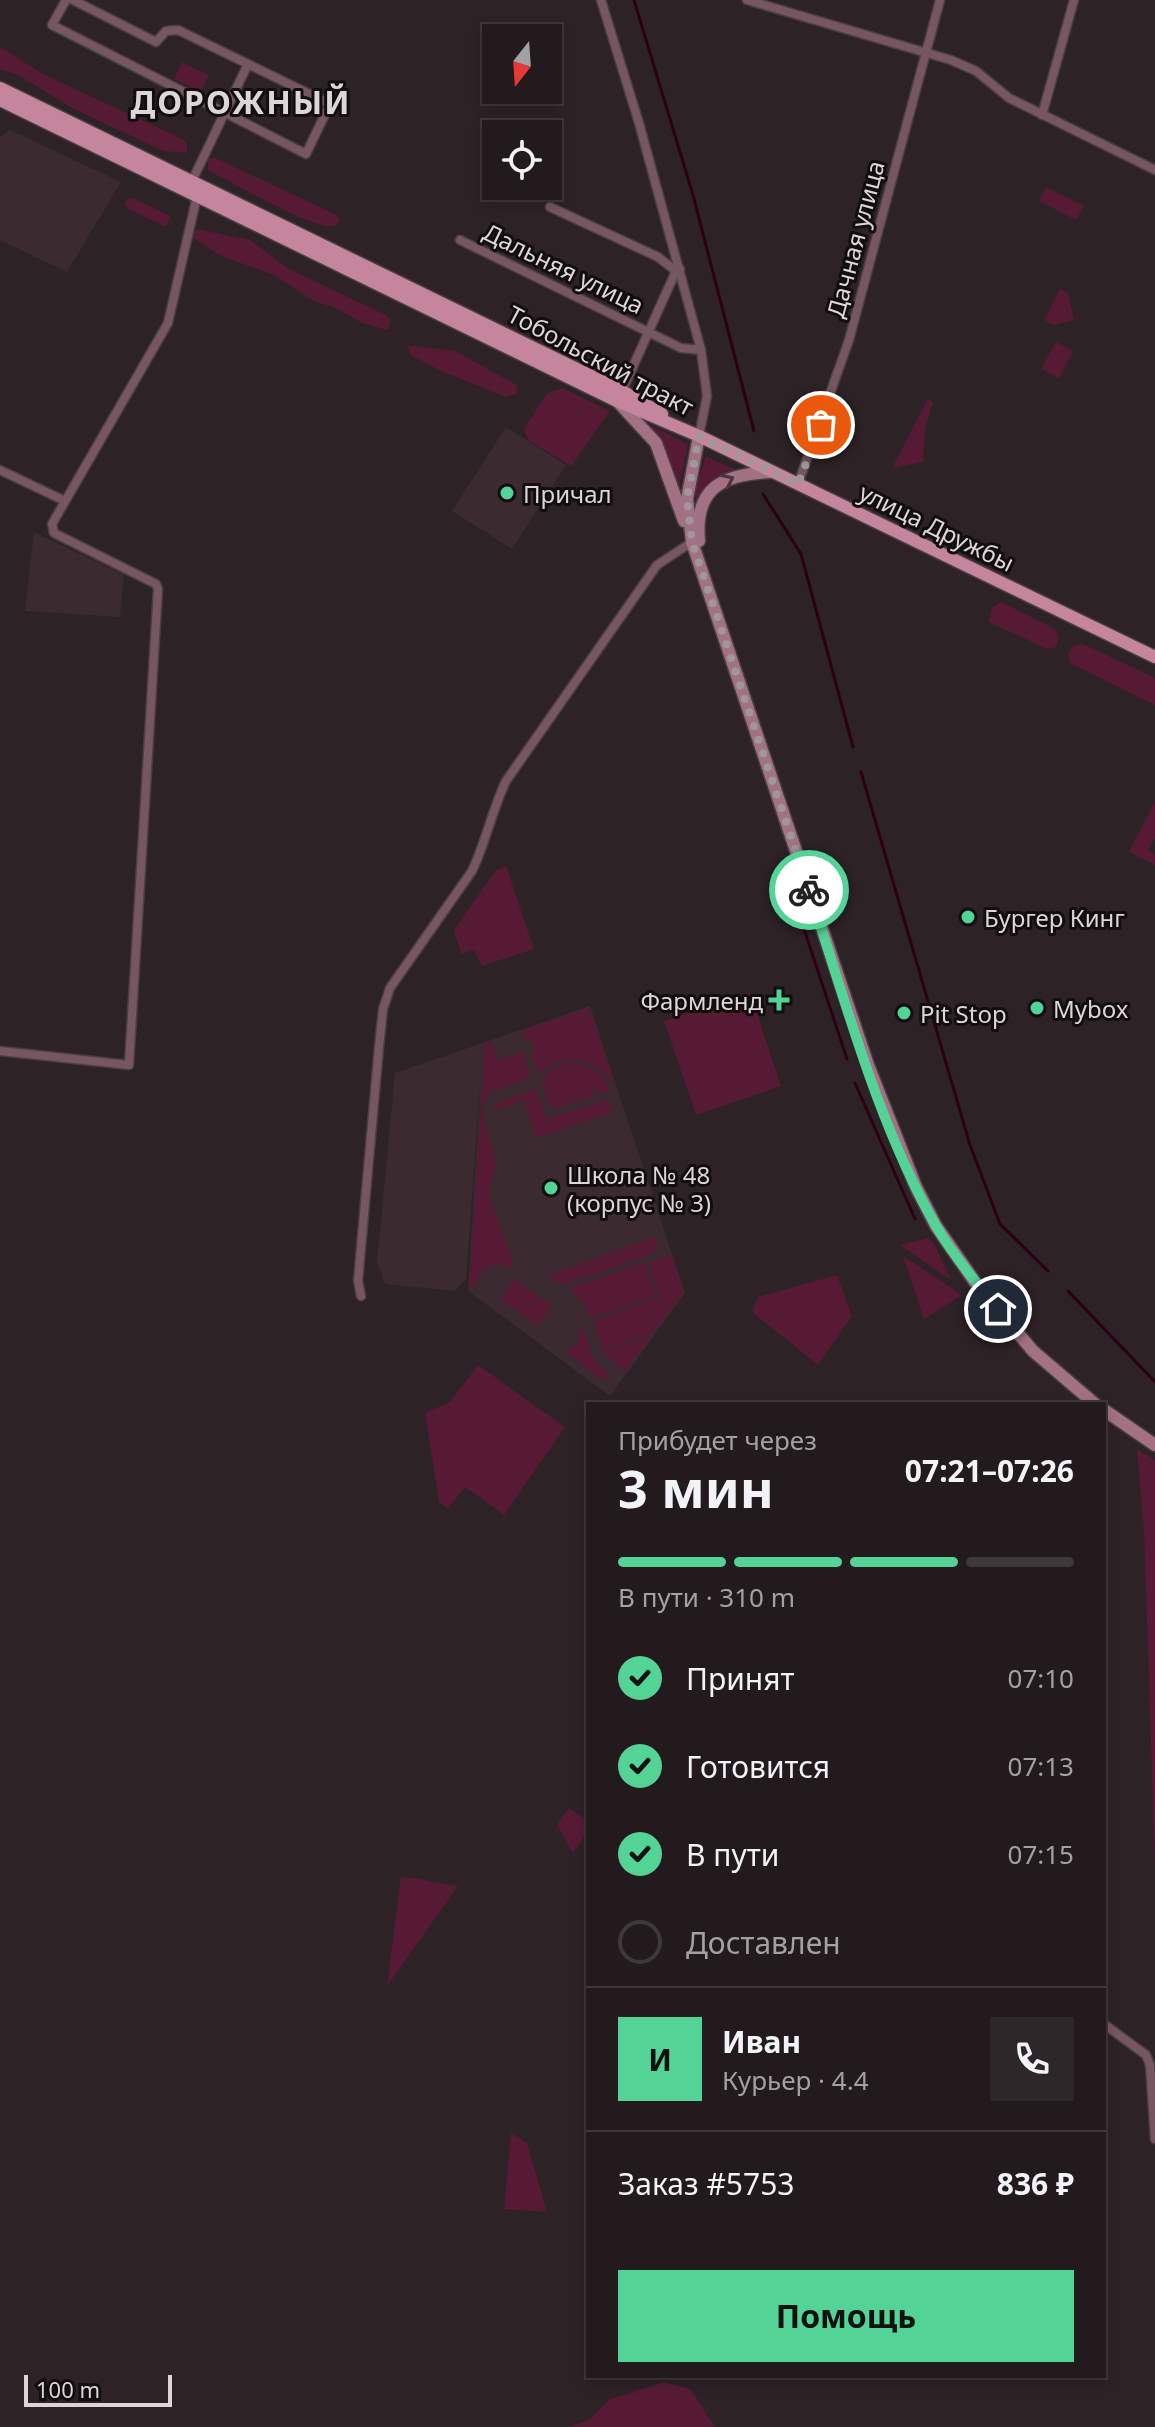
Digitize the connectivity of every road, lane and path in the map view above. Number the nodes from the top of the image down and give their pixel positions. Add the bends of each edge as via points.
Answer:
1 (66, 0) edge
2 (73, 0) edge
3 (601, 0) edge
4 (747, 0) edge
5 (940, 0) edge
6 (1074, 0) edge
7 (925, 51) junction
8 (248, 64) junction
9 (0, 88) edge
10 (0, 100) edge
11 (225, 114) junction
12 (1042, 115) junction
13 (1155, 170) edge
14 (192, 181) junction
15 (197, 196) junction
16 (550, 207) dead end
17 (460, 240) dead end
18 (678, 270) junction
19 (430, 304) junction
20 (650, 332) junction
21 (701, 350) junction
22 (619, 396) junction
23 (699, 436) junction
24 (0, 470) edge
25 (771, 472) junction
26 (798, 484) junction
27 (65, 501) junction
28 (692, 542) junction
29 (703, 568) junction
30 (1155, 657) edge
31 (0, 1051) edge
32 (361, 1296) dead end
33 (1093, 1402) edge
34 (1106, 1411) edge
35 (1155, 1445) edge
36 (1106, 2025) edge
37 (1155, 2139) edge

1 - 11 street via 52,25
2 - 8 street via 156,42 166,31 178,30
3 - 18 street
4 - 7 street
5 - 7 street, Дачная улица
6 - 12 street
7 - 12 street via 976,71 1009,98
7 - 26 street, Дачная улица via 849,340
8 - 11 street
8 - 11 street via 330,104 306,154
9 - 14 main road, Тобольский тракт
10 - 15 main road, Тобольский тракт
11 - 14 street
12 - 13 street
14 - 19 main road, Тобольский тракт
15 - 19 main road, Тобольский тракт
15 - 27 street via 168,323
16 - 18 street, Дальняя улица
17 - 20 street, Дальняя улица
18 - 20 street, Дальняя улица
18 - 21 street
19 - 22 main road, Тобольский тракт
20 - 21 street, Дальняя улица via 681,348
20 - 22 street, Дальняя улица
21 - 23 street via 707,396
22 - 23 main road, Тобольский тракт
22 - 28 main road via 659,450
23 - 25 main road, улица Дружбы
23 - 28 main road via 687,499
24 - 27 street
25 - 26 main road, улица Дружбы
29 -> 25 main road via 699,519 712,489 732,476
26 - 30 main road, улица Дружбы
27 - 31 street via 52,524 54,533 158,589 129,1065
28 - 29 main road
28 - 32 street via 657,565 506,781 472,871 390,988 378,1061 358,1281
29 - 33 main road via 868,1065 916,1187 975,1282 1033,1351
34 - 35 main road
36 - 37 street via 1146,2055

